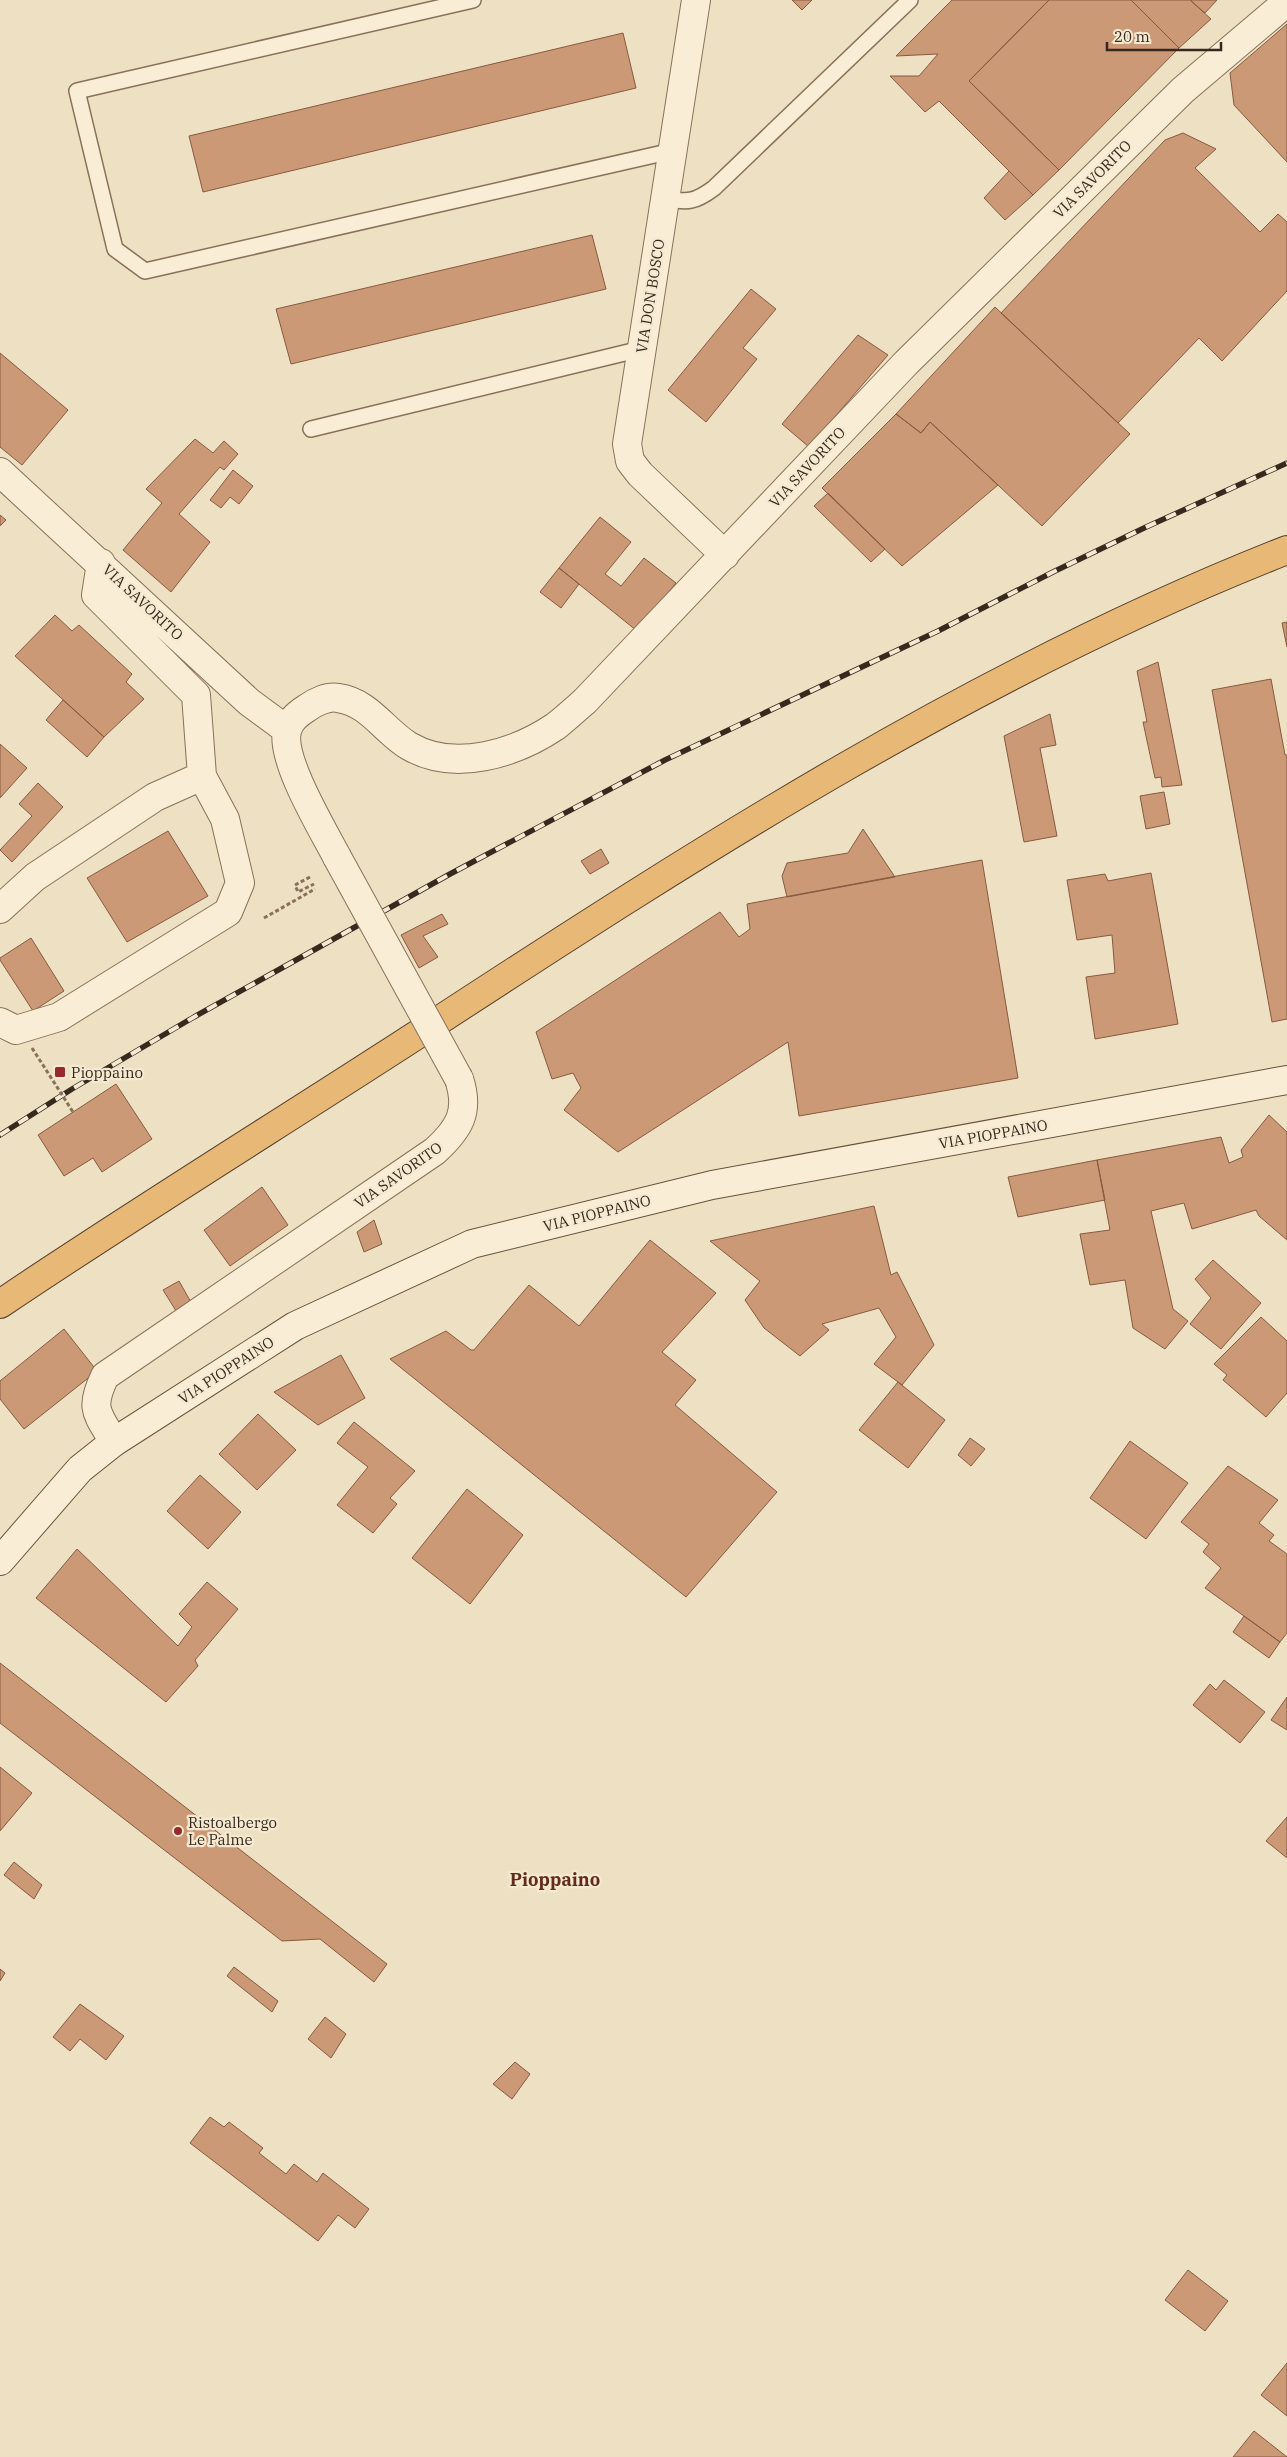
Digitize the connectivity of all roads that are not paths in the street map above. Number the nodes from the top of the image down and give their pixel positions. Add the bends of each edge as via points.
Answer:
1 (473, 0) edge
2 (696, 0) edge
3 (910, 0) edge
4 (1287, 2) edge
5 (672, 151) junction
6 (665, 199) junction
7 (641, 349) junction
8 (310, 429) dead end
9 (0, 472) edge
10 (1287, 550) edge
11 (725, 555) junction
12 (101, 563) junction
13 (287, 730) junction
14 (202, 776) junction
15 (0, 909) edge
16 (0, 1022) edge
17 (1287, 1080) edge
18 (89, 1244) junction
19 (0, 1285) edge
20 (0, 1304) edge
21 (114, 1442) junction
22 (0, 1561) edge

1 - 5 lane via 77,91 115,249 145,271
2 - 5 street, VIA DON BOSCO
3 - 6 lane via 714,188 690,202
4 - 11 street, VIA SAVORITO via 1154,118 906,363
5 - 6 street, VIA DON BOSCO
6 - 7 street, VIA DON BOSCO
7 - 8 lane
7 - 11 street, VIA DON BOSCO via 627,444 630,460 640,474
9 - 12 street, VIA SAVORITO
10 - 18 highway via 1156,606 1024,669 847,764 522,966
11 - 13 street, VIA SAVORITO via 585,701 557,725 501,753 467,759 436,757 409,746 360,705 337,697 315,702 297,715
12 - 13 street, VIA SAVORITO via 249,702
12 - 14 street via 96,595 196,695
13 - 21 street, VIA SAVORITO, bridge via 294,772 459,1079 464,1095 462,1116 452,1136 435,1151 105,1376 97,1394 96,1410
14 - 15 street via 139,807 35,877
14 - 16 street via 225,819 240,883 228,912 58,1017 16,1030
17 - 21 street, VIA PIOPPAINO via 712,1185 472,1244 294,1326
18 - 19 highway
18 - 20 highway
21 - 22 street, VIA PIOPPAINO via 80,1470

